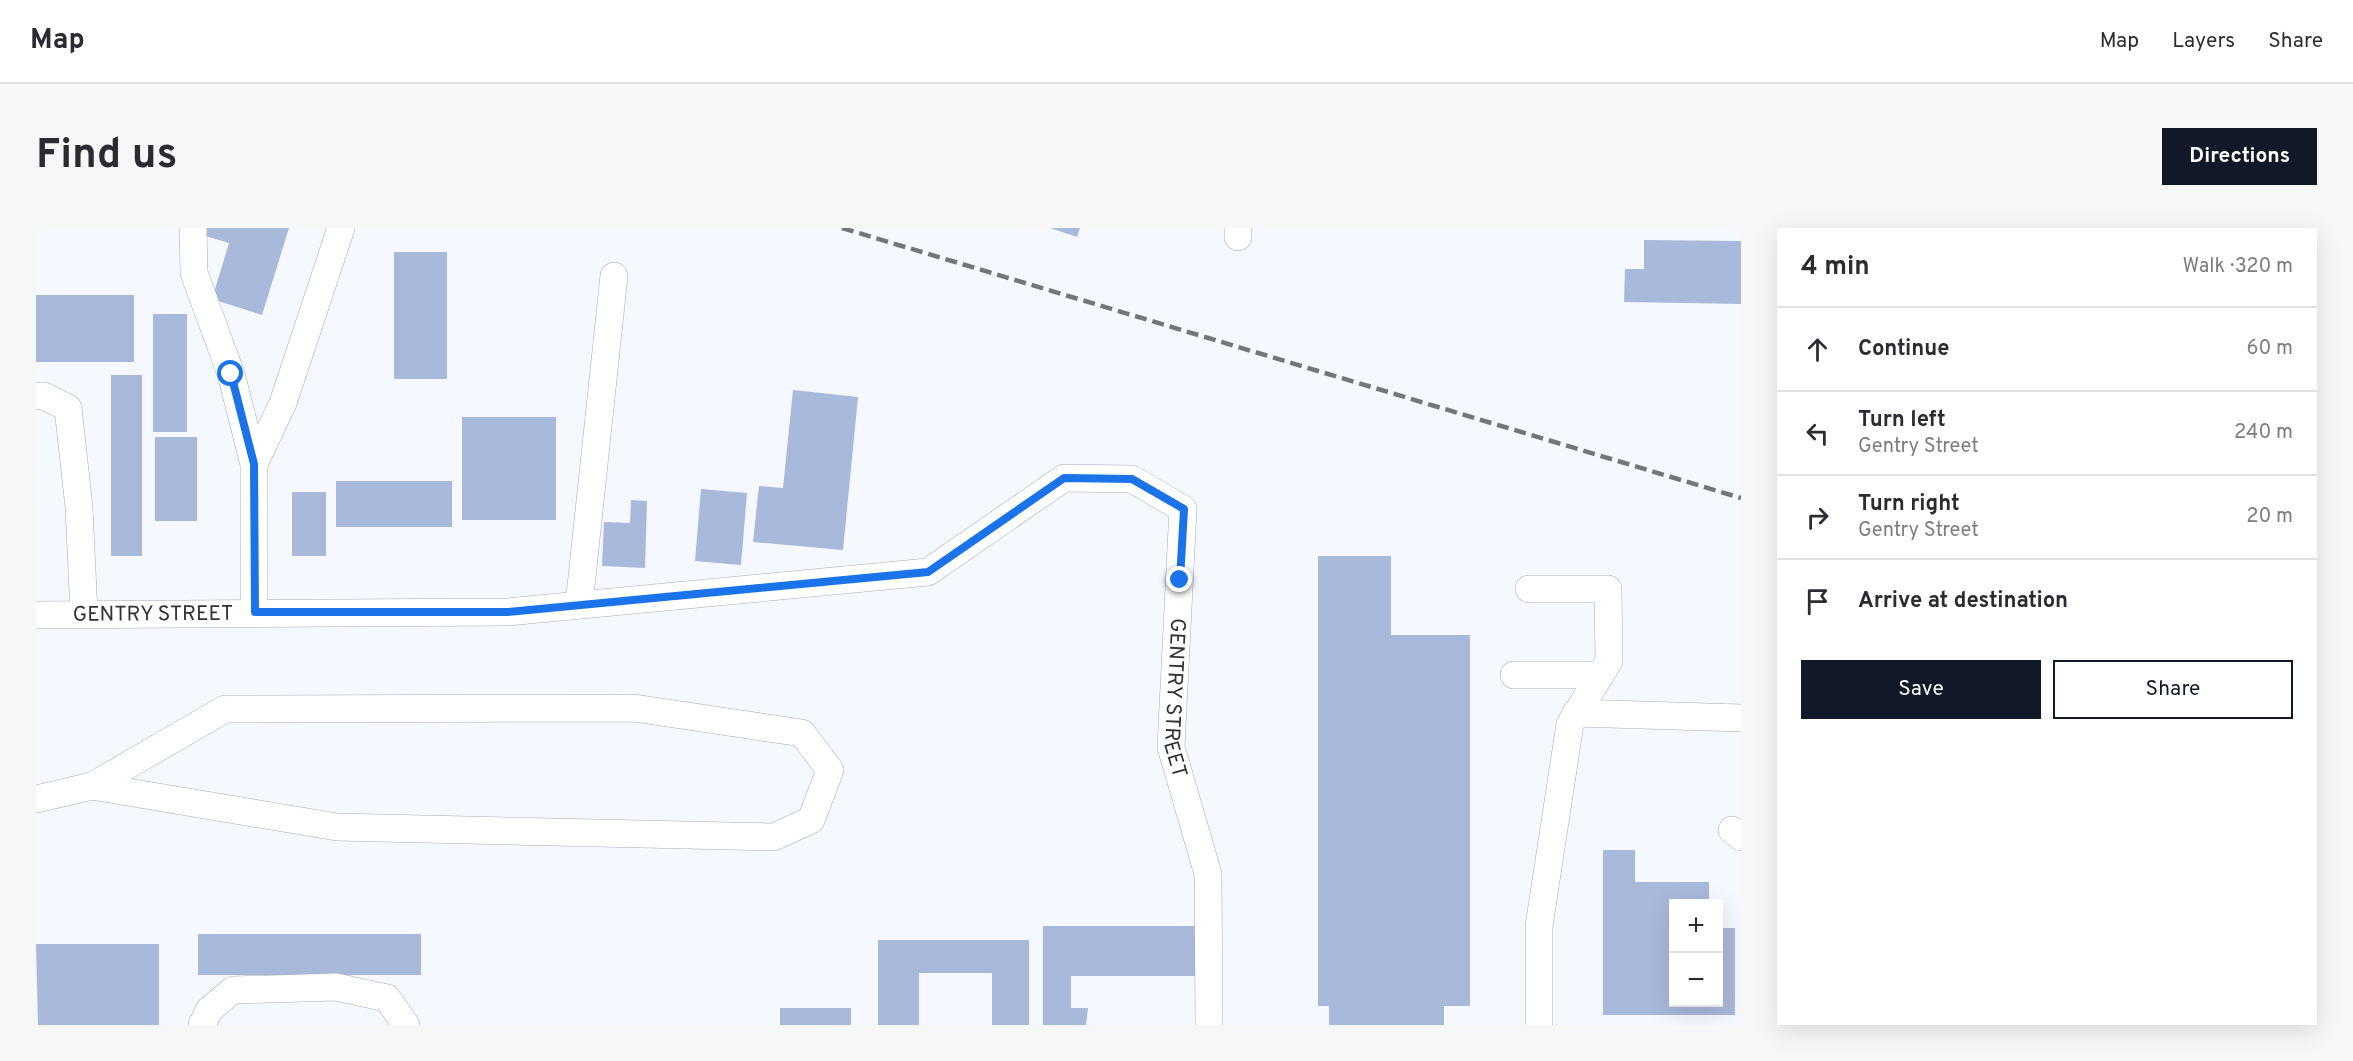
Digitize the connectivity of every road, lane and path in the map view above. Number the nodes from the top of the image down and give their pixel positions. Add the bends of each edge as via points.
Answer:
1 (193, 228) edge
2 (341, 228) edge
3 (614, 276) dead end
4 (36, 396) edge
5 (254, 464) junction
6 (1529, 589) dead end
7 (579, 605) junction
8 (255, 612) junction
9 (84, 614) junction
10 (36, 615) edge
11 (1514, 675) dead end
12 (1600, 675) junction
13 (1576, 713) junction
14 (1741, 718) edge
15 (92, 786) junction
16 (36, 798) edge
17 (202, 1025) edge
18 (406, 1025) edge
19 (1209, 1025) edge
20 (1539, 1025) edge

1 - 5 street via 194,273 231,374
2 - 5 street via 283,403
3 - 7 street
4 - 9 street via 68,408 79,507
5 - 8 street
6 - 12 street via 1608,589 1609,661
7 - 8 street, GENTRY STREET via 507,612
7 - 19 street, GENTRY STREET via 928,572 1064,478 1132,479 1184,509 1171,747 1208,874
8 - 9 street, GENTRY STREET
9 - 10 street, GENTRY STREET
11 - 12 street
12 - 13 street
13 - 14 street
13 - 20 street via 1570,724 1539,926
15 - 15 street via 337,827 774,837 811,820 830,770 802,733 634,708 225,709
15 - 16 street
17 - 18 street via 209,1010 233,990 336,987 387,998

